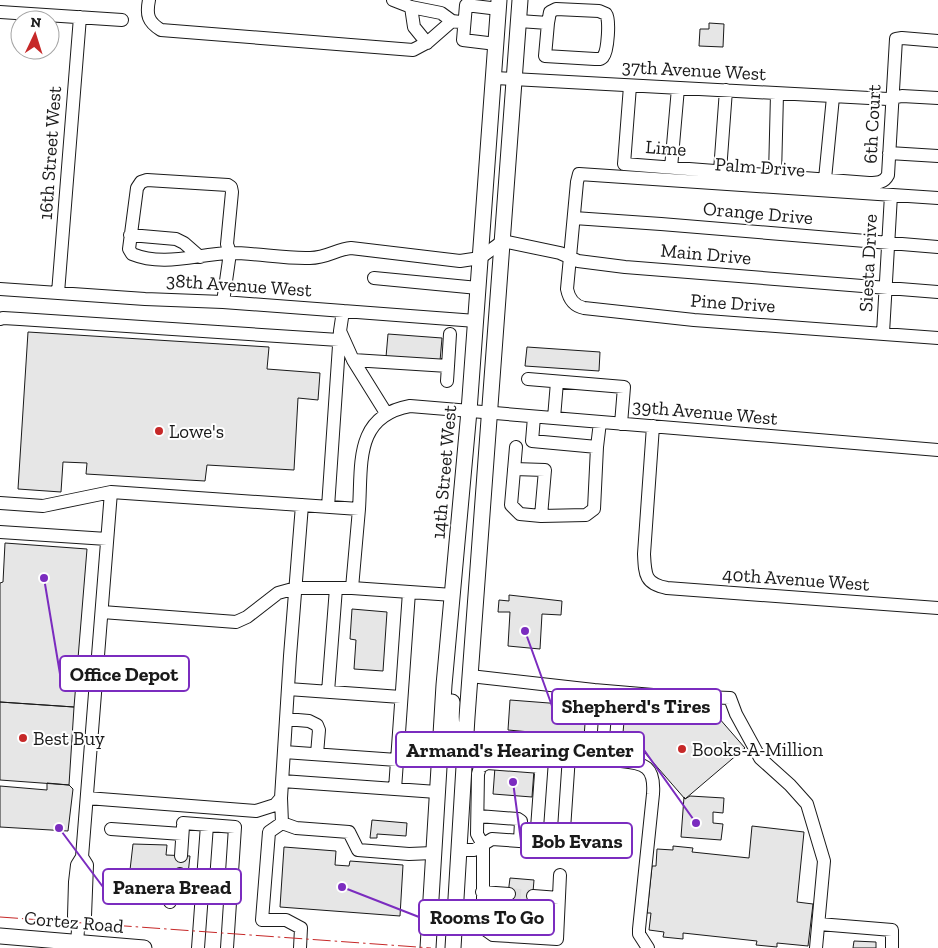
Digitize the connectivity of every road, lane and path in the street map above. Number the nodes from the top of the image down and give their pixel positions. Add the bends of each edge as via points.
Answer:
1 (148, 0) edge
2 (392, 0) edge
3 (520, 0) edge
4 (499, 4) edge
5 (411, 7) junction
6 (0, 12) edge
7 (80, 17) junction
8 (122, 20) dead end
9 (452, 21) junction
10 (519, 21) junction
11 (465, 23) junction
12 (548, 23) junction
13 (938, 41) edge
14 (427, 43) junction
15 (496, 44) junction
16 (494, 78) junction
17 (515, 79) junction
18 (630, 86) junction
19 (678, 88) junction
20 (726, 90) junction
21 (777, 94) junction
22 (833, 97) junction
23 (892, 98) junction
24 (938, 98) edge
25 (889, 153) junction
26 (938, 156) edge
27 (671, 168) junction
28 (720, 171) junction
29 (580, 174) joint
30 (776, 175) junction
31 (826, 178) junction
32 (891, 195) junction
33 (938, 198) edge
34 (574, 218) junction
35 (130, 235) junction
36 (503, 241) junction
37 (888, 243) junction
38 (938, 247) edge
39 (230, 253) junction
40 (200, 257) junction
41 (571, 257) junction
42 (480, 258) junction
43 (374, 278) dead end
44 (478, 288) junction
45 (886, 288) junction
46 (0, 289) edge
47 (58, 292) junction
48 (938, 292) edge
49 (223, 302) junction
50 (343, 311) junction
51 (0, 319) edge
52 (476, 321) junction
53 (883, 333) junction
54 (450, 334) dead end
55 (340, 336) junction
56 (938, 338) edge
57 (353, 360) junction
58 (448, 366) junction
59 (528, 379) dead end
60 (447, 381) dead end
61 (556, 382) junction
62 (470, 411) junction
63 (490, 413) junction
64 (386, 414) junction
65 (534, 417) junction
66 (554, 418) junction
67 (600, 422) junction
68 (621, 424) junction
69 (653, 426) junction
70 (516, 447) dead end
71 (597, 447) junction
72 (938, 450) edge
73 (514, 468) junction
74 (111, 492) junction
75 (0, 503) edge
76 (302, 505) junction
77 (328, 507) junction
78 (359, 509) junction
79 (541, 516) junction
80 (0, 532) edge
81 (107, 539) junction
82 (296, 588) junction
83 (336, 588) junction
84 (352, 588) junction
85 (409, 592) junction
86 (453, 595) junction
87 (938, 608) edge
88 (102, 612) junction
89 (450, 628) junction
90 (470, 676) junction
91 (288, 689) junction
92 (594, 690) junction
93 (328, 692) junction
94 (620, 693) junction
95 (401, 697) junction
96 (286, 719) junction
97 (466, 742) junction
98 (284, 752) junction
99 (317, 754) junction
100 (542, 754) junction
101 (569, 756) junction
102 (589, 758) junction
103 (397, 760) junction
104 (614, 761) junction
105 (541, 767) junction
106 (282, 782) junction
107 (394, 790) junction
108 (437, 792) junction
109 (87, 798) junction
110 (281, 798) junction
111 (183, 806) junction
112 (478, 816) junction
113 (282, 823) junction
114 (208, 825) junction
115 (111, 829) dead end
116 (182, 829) junction
117 (520, 841) junction
118 (536, 842) junction
119 (483, 845) junction
120 (459, 850) junction
121 (433, 853) junction
122 (181, 856) dead end
123 (180, 874) dead end
124 (560, 875) dead end
125 (482, 892) junction
126 (510, 894) tunnel mouth
127 (533, 896) tunnel mouth
128 (559, 898) junction
129 (170, 902) dead end
130 (818, 924) junction
131 (78, 936) junction
132 (1, 937) edge
133 (63, 948) edge
134 (144, 948) edge
135 (198, 948) edge
136 (227, 948) edge
137 (300, 948) edge
138 (428, 948) edge
139 (453, 948) edge
140 (648, 948) edge
141 (816, 948) edge
142 (892, 948) edge

1 - 14 street via 147,17 161,30 413,50
2 - 5 street
3 - 10 main road
4 - 11 street via 466,6
4 - 15 main road, 14th Street West
5 - 9 street via 441,13
5 - 14 street via 414,27
6 - 7 street
7 - 8 street
7 - 47 street, 16th Street West
9 - 11 street
9 - 14 street
10 - 12 street
10 - 17 main road
11 - 15 street via 463,40
12 - 12 street via 546,56 600,59 605,51 609,20 606,14 556,9 550,12
13 - 23 street, 6th Court via 896,39
15 - 16 main road, 14th Street West
16 - 17 street, 37th Avenue West
16 - 42 main road, 14th Street West
17 - 18 street, 37th Avenue West
17 - 36 main road
18 - 19 street, 37th Avenue West
18 - 27 street, Lime via 624,164
19 - 20 street, 37th Avenue West
19 - 27 street
20 - 21 street, 37th Avenue West
20 - 28 street
21 - 22 street, 37th Avenue West
21 - 30 street
22 - 23 street, 37th Avenue West
22 - 31 street
23 - 24 street, 37th Avenue West
23 - 25 street, 6th Court
25 - 26 street
25 - 31 street, 6th Court via 888,175 884,181 869,183
27 - 28 street, Lime
28 - 30 street, Lime
29 - 32 street, Palm Drive
29 - 34 street, Pine Drive
30 - 31 street, Lime
32 - 33 street, Palm Drive
32 - 37 street, Siesta Drive
34 - 37 street, Orange Drive
34 - 41 street, Pine Drive
35 - 39 street via 137,188 141,182 228,184 232,192 227,244
35 - 40 street via 176,239
35 - 40 street via 129,249 137,256 162,261
36 - 41 street, Main Drive
36 - 42 street
36 - 63 main road
37 - 38 street, Orange Drive
37 - 45 street, Siesta Drive
39 - 40 street
39 - 42 street via 310,258 351,248 460,261
39 - 49 street
41 - 45 street, Main Drive via 578,261 625,267
41 - 53 street, Pine Drive via 567,289 580,307 694,320
42 - 44 main road, 14th Street West
43 - 44 street
44 - 52 main road, 14th Street West
45 - 48 street, Main Drive
45 - 53 street, Siesta Drive
46 - 47 street, 38th Avenue West
47 - 49 street, 38th Avenue West
49 - 50 street, 38th Avenue West
50 - 52 street, 38th Avenue West
50 - 55 street
51 - 55 street
52 - 62 main road, 14th Street West
53 - 56 street, Pine Drive
54 - 58 street
55 - 57 street
55 - 77 street
57 - 58 street
57 - 64 street
58 - 60 street
59 - 61 street
61 - 66 street
61 - 68 street via 624,387
62 - 63 street, 39th Avenue West
62 - 64 street, 39th Avenue West via 410,406
62 - 86 main road, 14th Street West
63 - 65 street, 39th Avenue West
63 - 90 main road
64 - 78 street via 372,427 365,442
65 - 66 street, 39th Avenue West
65 - 71 street via 532,441
66 - 67 street, 39th Avenue West
67 - 68 street, 39th Avenue West
67 - 71 street
68 - 69 street, 39th Avenue West
69 - 72 street, 39th Avenue West
69 - 87 street, 40th Avenue West via 644,554 646,575 652,583 668,588
70 - 73 street
71 - 79 street via 594,509 586,515
73 - 79 street via 511,505 520,514
73 - 79 street via 544,470
74 - 75 street via 44,506
74 - 76 street
74 - 81 street
76 - 77 street
76 - 82 street
77 - 78 street
78 - 84 street
80 - 81 street
81 - 88 street
82 - 83 street
82 - 88 street via 278,593 248,617 236,622
82 - 91 street
83 - 84 street
83 - 93 street
84 - 85 street
85 - 86 street
85 - 95 street
86 - 89 main road, 14th Street West
88 - 109 street
89 - 97 main road via 452,728
89 - 108 main road, 14th Street West
90 - 92 street
90 - 97 main road
91 - 93 street
91 - 96 street
92 - 94 street
92 - 102 street
93 - 95 street
94 - 104 street
94 - 130 street via 730,698 760,758 807,804 824,861
95 - 103 street
96 - 98 street
96 - 99 street via 309,721 317,726
97 - 100 street via 478,748
97 - 120 main road
98 - 99 street
98 - 106 street
99 - 103 street
100 - 101 street
100 - 105 street
101 - 102 street
101 - 118 street via 563,844
102 - 104 street
103 - 107 street
104 - 140 street via 639,763 648,769 653,779 639,930
105 - 112 street via 487,763 480,767
105 - 118 street
106 - 107 street
106 - 110 street
107 - 108 street
108 - 121 main road, 14th Street West
109 - 111 street
109 - 131 street via 82,857 87,865 85,916
110 - 111 street via 270,808 256,811
110 - 113 street
111 - 116 street
112 - 117 street via 518,819 521,821
112 - 119 street via 477,834
113 - 121 street via 296,828 349,832 358,850
113 - 137 street via 269,832 262,920 286,920 301,928
114 - 116 street
114 - 135 street
114 - 136 street via 235,827
115 - 116 street
116 - 122 street
117 - 118 street
117 - 119 street via 492,840
119 - 120 street via 474,850
119 - 125 street
120 - 139 main road
121 - 138 main road, 14th Street West
123 - 129 street
124 - 128 street
125 - 126 street
125 - 128 street via 486,930 511,936 557,939
127 - 128 street
130 - 141 street
130 - 142 street via 892,930
131 - 132 main road, Cortez Road
131 - 133 main road
131 - 134 main road, Cortez Road

